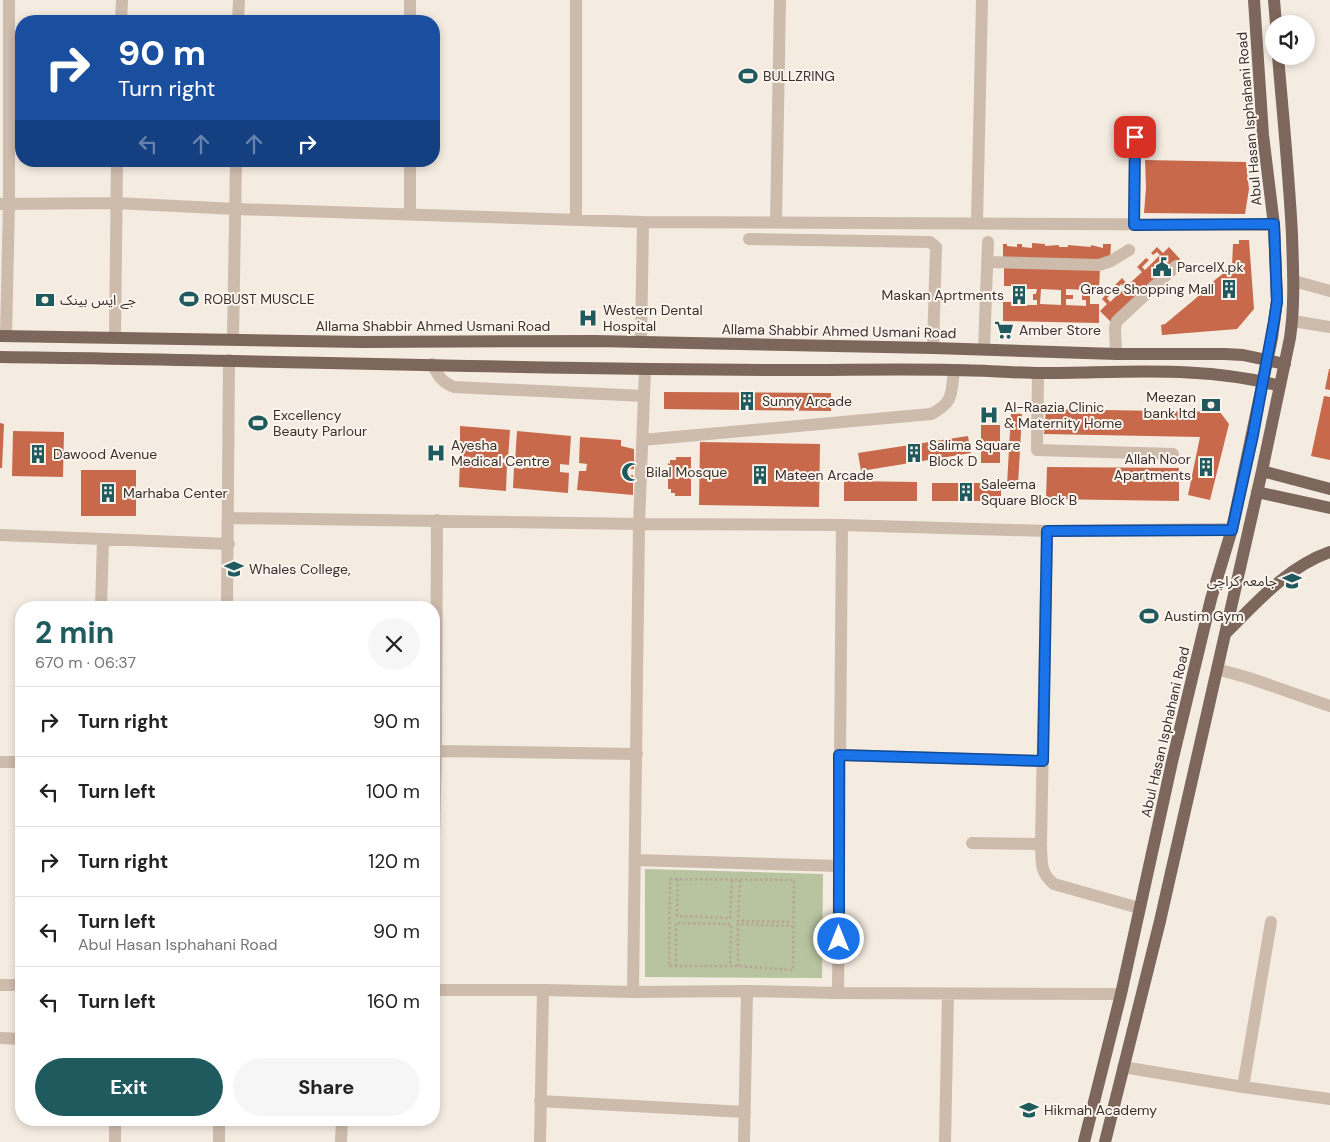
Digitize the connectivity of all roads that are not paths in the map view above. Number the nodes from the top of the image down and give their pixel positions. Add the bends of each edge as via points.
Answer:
1 (9, 0) edge
2 (122, 0) edge
3 (238, 0) edge
4 (410, 0) edge
5 (576, 0) edge
6 (780, 0) edge
7 (982, 0) edge
8 (1254, 0) edge
9 (1274, 0) edge
10 (121, 15) edge
11 (238, 15) edge
12 (410, 15) edge
13 (1275, 15) edge
14 (1279, 65) edge
15 (1135, 137) dead end
16 (117, 167) edge
17 (236, 167) edge
18 (410, 167) edge
19 (116, 203) junction
20 (5, 204) edge
21 (235, 209) junction
22 (410, 214) junction
23 (576, 219) junction
24 (643, 222) junction
25 (776, 222) junction
26 (977, 224) junction
27 (1274, 224) junction
28 (1134, 225) junction
29 (749, 239) dead end
30 (988, 242) dead end
31 (1129, 250) dead end
32 (988, 262) junction
33 (1176, 266) dead end
34 (1294, 281) junction
35 (1330, 291) edge
36 (1292, 321) junction
37 (1330, 327) edge
38 (3, 336) edge
39 (115, 337) junction
40 (233, 339) junction
41 (641, 342) junction
42 (933, 348) junction
43 (984, 349) junction
44 (1116, 354) junction
45 (0, 357) edge
46 (229, 360) junction
47 (1267, 360) junction
48 (432, 364) junction
49 (1285, 364) junction
50 (645, 370) junction
51 (954, 370) junction
52 (1038, 373) junction
53 (1263, 381) junction
54 (1280, 386) junction
55 (644, 396) junction
56 (642, 440) junction
57 (1173, 454) dead end
58 (1262, 471) junction
59 (1330, 489) edge
60 (1257, 492) junction
61 (1330, 508) edge
62 (228, 518) junction
63 (437, 520) junction
64 (639, 524) junction
65 (842, 525) junction
66 (1232, 530) junction
67 (1047, 531) junction
68 (0, 535) edge
69 (103, 539) junction
70 (229, 544) junction
71 (1330, 552) edge
72 (101, 601) edge
73 (227, 601) edge
74 (436, 601) edge
75 (1224, 635) junction
76 (1217, 669) junction
77 (1330, 706) edge
78 (440, 751) edge
79 (637, 754) junction
80 (839, 755) junction
81 (1043, 761) junction
82 (0, 762) edge
83 (15, 762) edge
84 (972, 843) dead end
85 (1041, 844) junction
86 (635, 860) junction
87 (839, 866) junction
88 (1139, 908) junction
89 (1271, 922) dead end
90 (0, 985) edge
91 (15, 985) edge
92 (440, 990) edge
93 (543, 990) junction
94 (747, 991) junction
95 (633, 992) junction
96 (838, 994) junction
97 (948, 994) junction
98 (1121, 994) junction
99 (0, 1038) edge
100 (15, 1039) edge
101 (1123, 1067) junction
102 (1243, 1087) junction
103 (1330, 1099) edge
104 (540, 1101) junction
105 (745, 1112) junction
106 (115, 1126) edge
107 (219, 1126) edge
108 (342, 1126) edge
109 (115, 1142) edge
110 (219, 1142) edge
111 (341, 1142) edge
112 (540, 1142) edge
113 (744, 1142) edge
114 (945, 1142) edge
115 (1084, 1142) edge
116 (1105, 1142) edge

1 - 20 street
2 - 10 street
3 - 11 street
4 - 12 street
5 - 23 street
6 - 25 street
7 - 26 street
8 - 27 main road, Abul Hasan Isphahani Road via 1263,135
9 - 13 main road
14 - 34 main road
15 - 28 street
16 - 19 street
17 - 21 street
18 - 22 street
19 - 20 street
19 - 21 street
19 - 39 street
20 - 38 street
21 - 22 street
21 - 40 street
22 - 23 street
23 - 24 street
24 - 25 street
24 - 41 street
25 - 26 street
26 - 28 street
27 - 28 street
27 - 47 main road, Abul Hasan Isphahani Road via 1277,301
29 - 42 street via 933,243 936,247
30 - 32 street
31 - 32 street via 1111,262 1099,265
32 - 43 street
33 - 44 street via 1117,321
34 - 35 street
34 - 36 main road
36 - 37 street
36 - 49 main road
38 - 39 main road, Allama Shabbir Ahmed Usmani Road
39 - 40 main road, Allama Shabbir Ahmed Usmani Road
40 - 41 main road, Allama Shabbir Ahmed Usmani Road
41 - 42 main road, Allama Shabbir Ahmed Usmani Road
42 - 43 main road, Allama Shabbir Ahmed Usmani Road
43 - 44 main road, Allama Shabbir Ahmed Usmani Road
44 - 47 main road, Allama Shabbir Ahmed Usmani Road via 1225,354
45 - 46 main road
46 - 48 main road
46 - 62 street
47 - 49 main road, Allama Shabbir Ahmed Usmani Road
47 - 53 main road, Abul Hasan Isphahani Road
48 - 50 main road
48 - 55 street via 440,379 454,387
49 - 54 main road
50 - 51 main road
50 - 55 street
51 - 52 main road
51 - 56 street via 950,398 942,409 930,414
52 - 53 main road via 1180,373 1227,375
52 - 57 street via 1037,450
53 - 54 main road
53 - 66 main road, Abul Hasan Isphahani Road
54 - 58 main road
55 - 56 street
56 - 64 street
58 - 59 main road
58 - 60 main road
60 - 61 main road
60 - 75 main road
62 - 63 street
62 - 70 street
63 - 64 street
63 - 74 street
64 - 65 street
64 - 79 street
65 - 67 street
65 - 80 street
66 - 67 street
66 - 88 main road, Abul Hasan Isphahani Road via 1211,599
67 - 81 street
68 - 69 street
69 - 70 street
69 - 72 street
70 - 73 street
71 - 75 main road via 1314,558 1282,579
75 - 76 main road
76 - 77 street
76 - 101 main road
78 - 79 street
79 - 86 street
80 - 81 street
80 - 87 street
81 - 85 street
82 - 83 street
84 - 85 street
85 - 88 street via 1042,870 1054,884
86 - 87 street
86 - 95 street
87 - 96 street
88 - 98 main road, Abul Hasan Isphahani Road
89 - 102 street
90 - 91 street
92 - 93 street
93 - 95 street
93 - 104 street
94 - 95 street
94 - 96 street
94 - 105 street
96 - 97 street
97 - 98 street
97 - 114 street
98 - 115 main road, Abul Hasan Isphahani Road
99 - 100 street
101 - 102 street
101 - 116 main road
102 - 103 street
104 - 105 street
104 - 112 street
105 - 113 street
106 - 109 street
107 - 110 street
108 - 111 street

